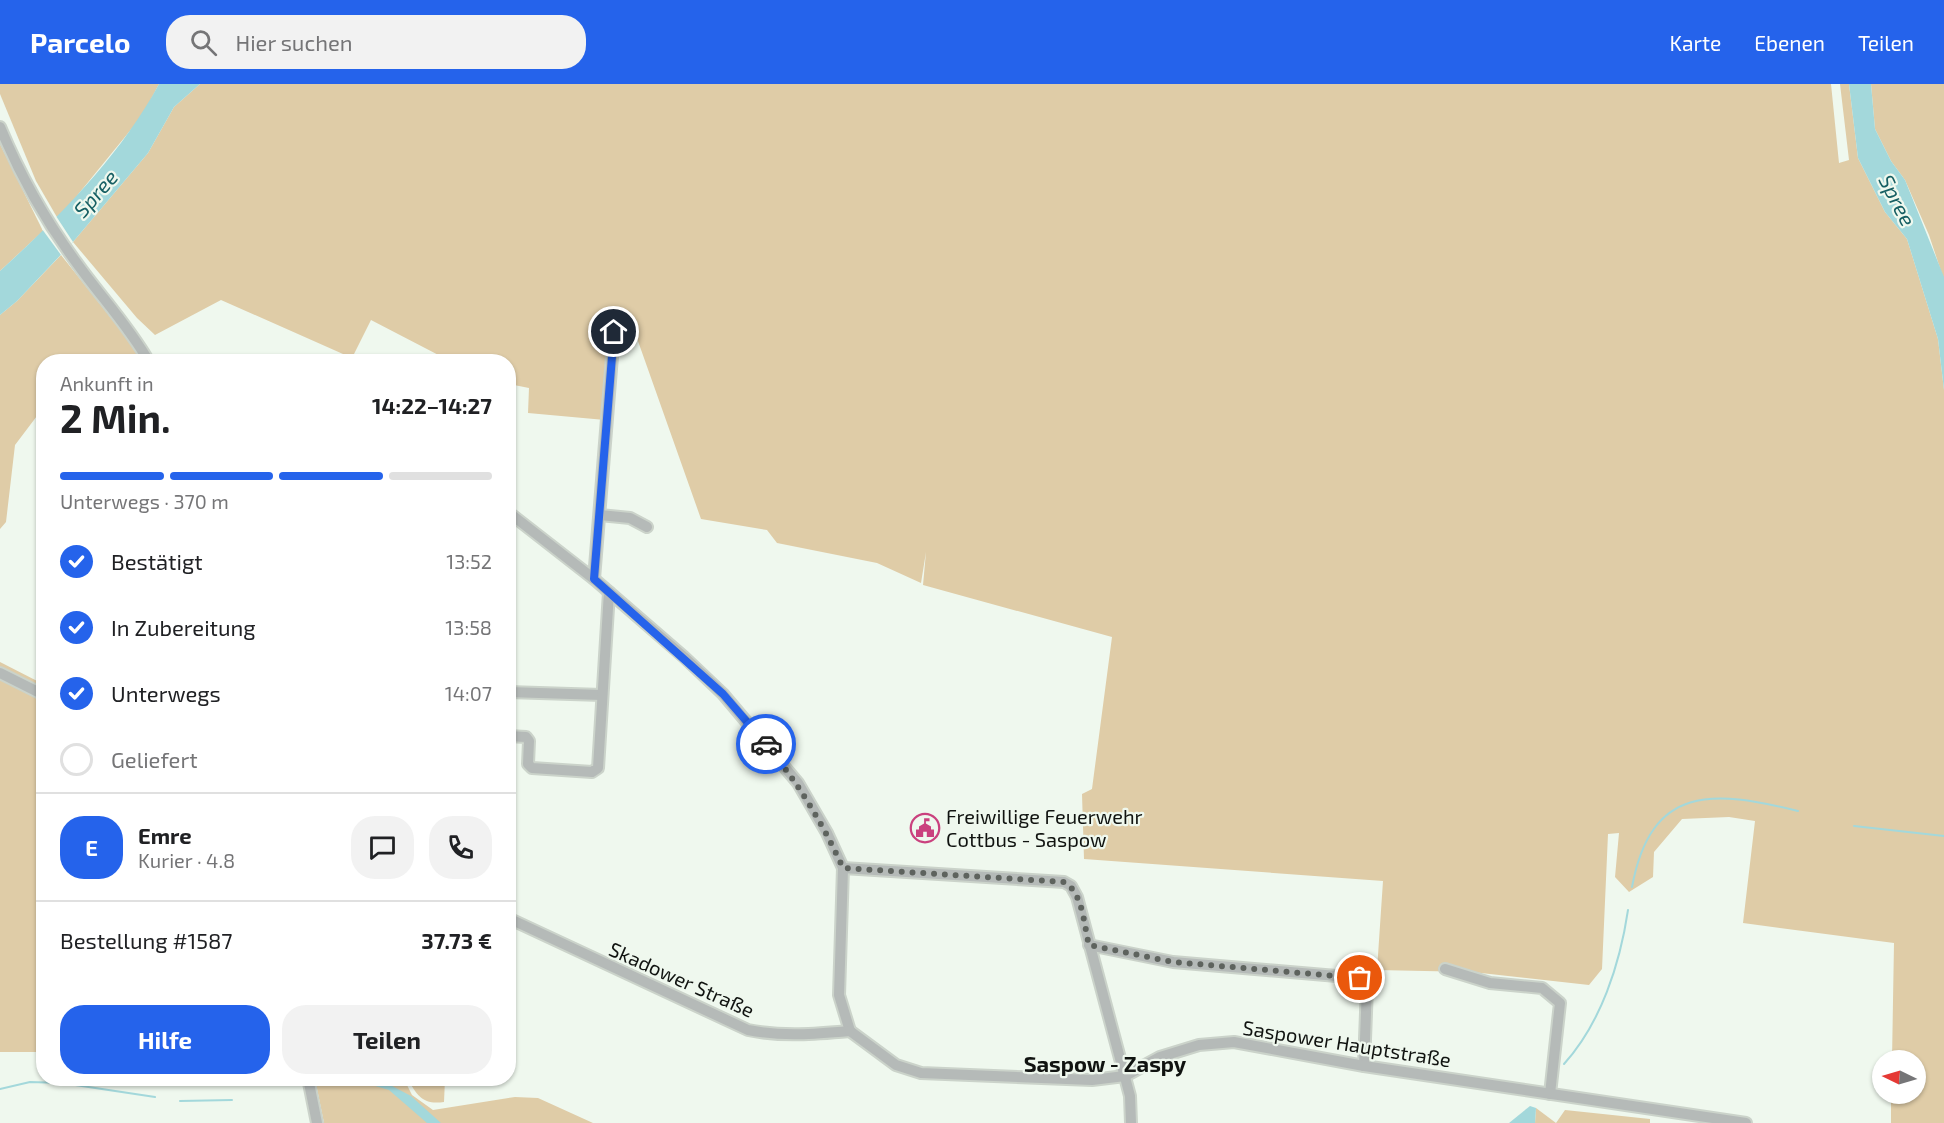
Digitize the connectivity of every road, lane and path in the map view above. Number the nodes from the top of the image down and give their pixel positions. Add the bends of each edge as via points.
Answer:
1 (0, 127) edge
2 (614, 332) dead end
3 (144, 354) edge
4 (600, 515) junction
5 (516, 518) edge
6 (647, 527) dead end
7 (594, 579) junction
8 (609, 592) junction
9 (0, 673) edge
10 (36, 691) edge
11 (516, 692) edge
12 (602, 695) junction
13 (516, 736) edge
14 (843, 868) junction
15 (516, 922) edge
16 (1089, 945) junction
17 (1445, 969) dead end
18 (850, 1031) junction
19 (1364, 1066) junction
20 (1125, 1076) junction
21 (310, 1086) edge
22 (1550, 1094) junction
23 (317, 1123) edge
24 (1131, 1123) edge
25 (1746, 1123) edge

1 - 3 street via 41,212
2 - 4 street
4 - 6 street via 630,518
4 - 7 street
5 - 7 street
7 - 8 street
8 - 12 street
8 - 14 street via 708,679 753,728 798,783
9 - 10 street
11 - 12 street
12 - 13 street via 598,768 592,772 532,768 528,764 529,741
14 - 16 street via 1064,882 1077,897
14 - 18 street via 839,995
15 - 18 street, Skadower Straße via 748,1029 808,1035
16 - 19 street via 1173,962 1360,978 1367,986
16 - 20 street
17 - 22 street via 1490,983 1542,988 1560,1003
18 - 20 street, Saspower Hauptstraße via 896,1065 921,1074 1092,1080
19 - 20 street, Saspower Hauptstraße via 1249,1044 1220,1043 1160,1057
19 - 22 street, Saspower Hauptstraße
20 - 24 street
21 - 23 street
22 - 25 street, Saspower Hauptstraße

